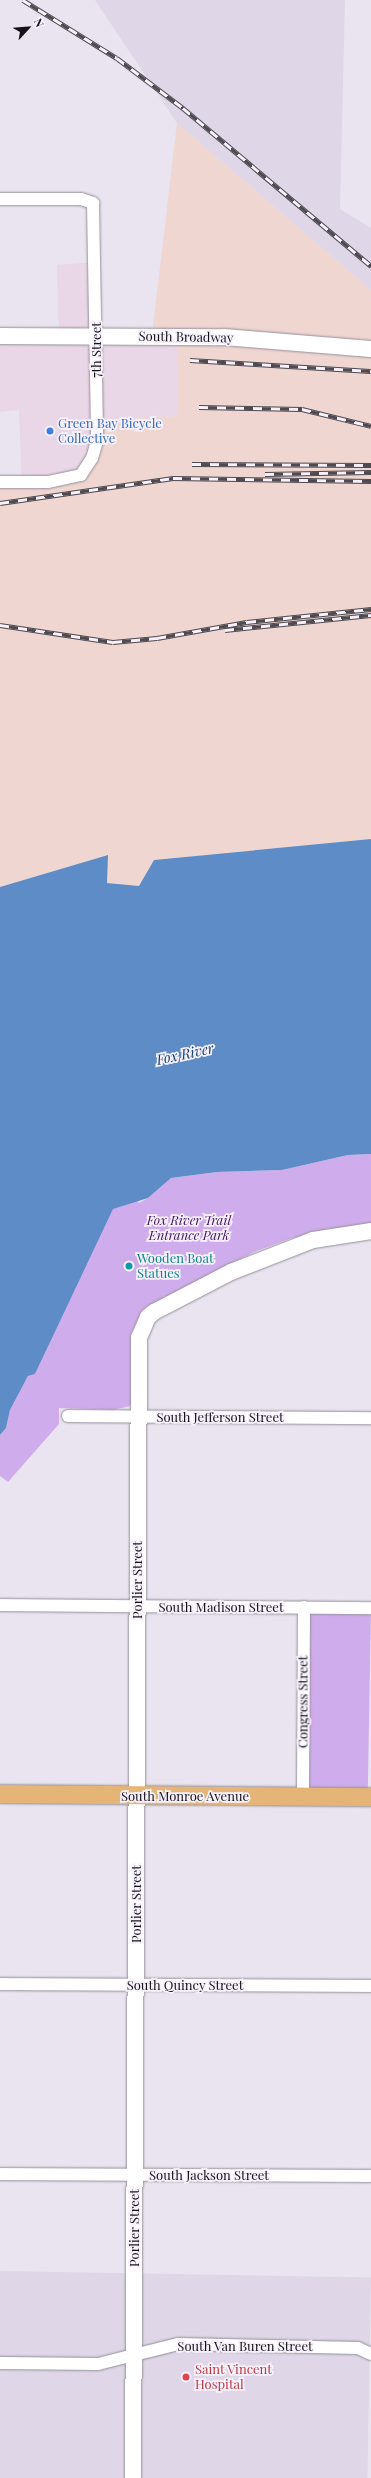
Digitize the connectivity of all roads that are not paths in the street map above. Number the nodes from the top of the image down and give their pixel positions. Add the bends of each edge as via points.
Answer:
1 (0, 199) edge
2 (0, 336) edge
3 (96, 336) junction
4 (371, 349) edge
5 (0, 482) edge
6 (371, 1231) edge
7 (68, 1416) dead end
8 (138, 1417) junction
9 (371, 1418) edge
10 (0, 1605) edge
11 (137, 1606) junction
12 (304, 1607) junction
13 (371, 1608) edge
14 (0, 1794) edge
15 (136, 1795) junction
16 (303, 1797) junction
17 (371, 1797) edge
18 (0, 1984) edge
19 (135, 1985) junction
20 (371, 1986) edge
21 (0, 2174) edge
22 (135, 2175) junction
23 (371, 2176) edge
24 (371, 2354) edge
25 (134, 2355) junction
26 (0, 2363) edge
27 (133, 2478) edge

1 - 3 street, 7th Street via 81,199 93,203 96,221
2 - 3 street, South Broadway
3 - 4 street, South Broadway via 224,337
3 - 5 street, 7th Street via 97,441 92,458 81,475 48,482
6 - 8 street, Porlier Street via 313,1240 256,1261 162,1306 148,1317 141,1330
7 - 8 street, South Jefferson Street
8 - 9 street, South Jefferson Street
8 - 11 street, Porlier Street
10 - 11 street, South Madison Street
11 - 12 street, South Madison Street
11 - 15 street, Porlier Street
12 - 13 street, South Madison Street
12 - 16 street, Congress Street
14 - 15 main road, South Monroe Avenue
15 - 16 main road, South Monroe Avenue
15 - 19 street, Porlier Street
16 - 17 main road, South Monroe Avenue
18 - 19 street, South Quincy Street
19 - 20 street, South Quincy Street
19 - 22 street, Porlier Street
21 - 22 street, South Jackson Street
22 - 23 street, South Jackson Street
22 - 25 street, Porlier Street
24 - 25 street, South Van Buren Street via 358,2348 178,2344
25 - 26 street, South Van Buren Street via 98,2364
25 - 27 street, Porlier Street

